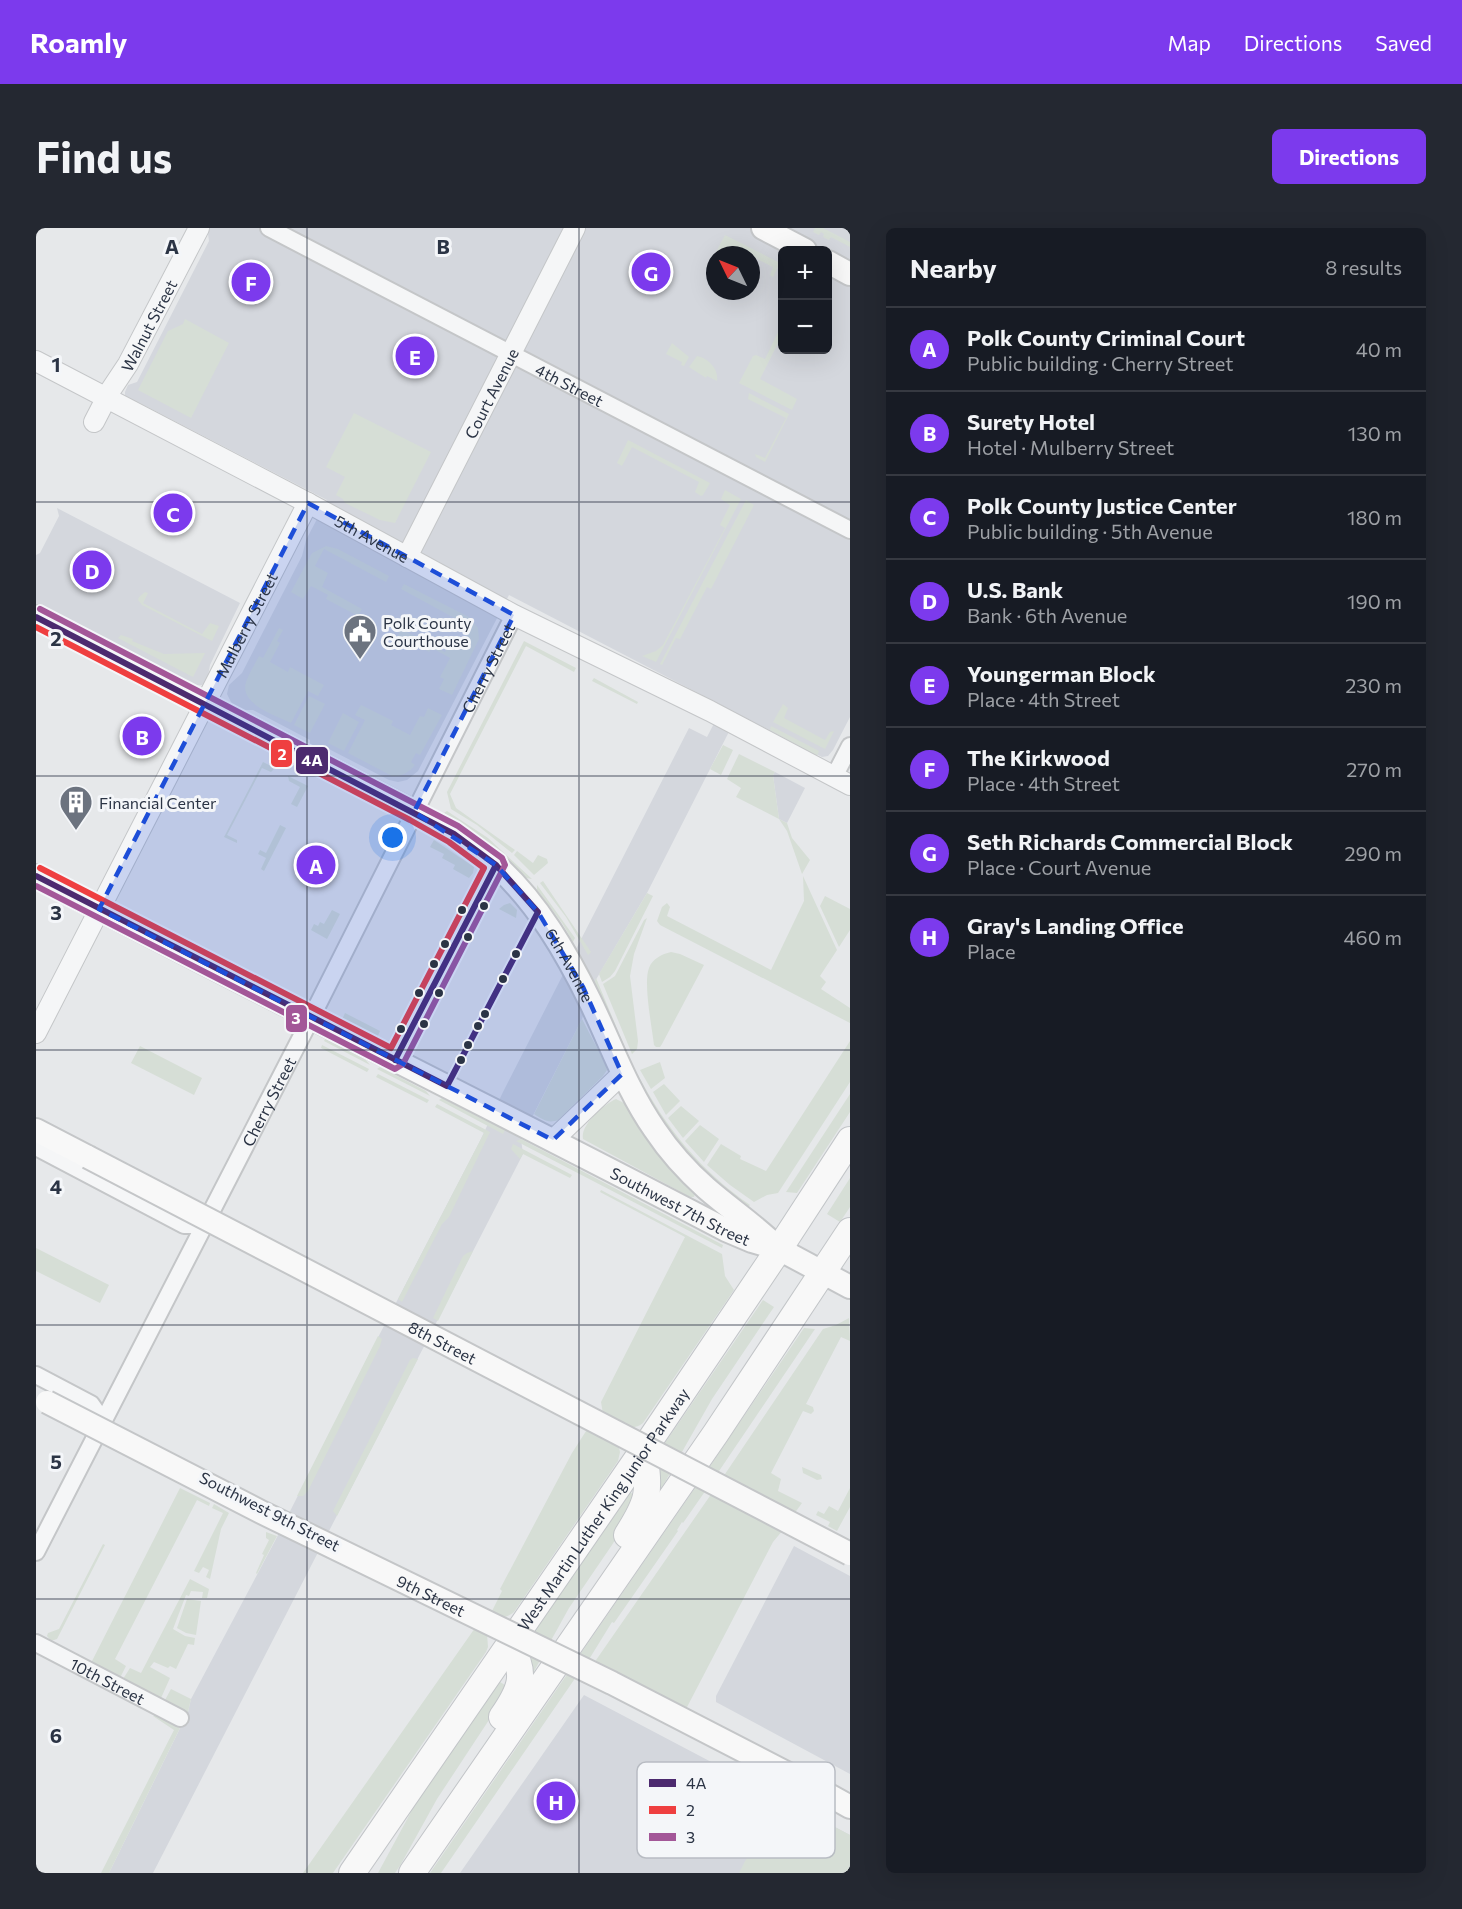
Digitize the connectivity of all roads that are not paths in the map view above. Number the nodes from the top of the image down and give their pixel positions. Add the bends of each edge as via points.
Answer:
1 (199, 228) edge
2 (269, 228) edge
3 (575, 228) edge
4 (763, 228) edge
5 (797, 246) edge
6 (832, 264) edge
7 (850, 274) edge
8 (512, 353) junction
9 (36, 361) edge
10 (106, 398) junction
11 (94, 422) dead end
12 (308, 503) junction
13 (850, 530) edge
14 (407, 557) junction
15 (514, 615) junction
16 (36, 617) edge
17 (205, 704) junction
18 (850, 746) edge
19 (842, 781) edge
20 (414, 812) junction
21 (36, 876) edge
22 (99, 909) junction
23 (310, 1018) junction
24 (36, 1033) edge
25 (622, 1074) junction
26 (36, 1130) edge
27 (553, 1140) junction
28 (850, 1140) edge
29 (36, 1147) edge
30 (207, 1221) junction
31 (850, 1231) edge
32 (779, 1249) junction
33 (823, 1272) junction
34 (850, 1287) edge
35 (36, 1375) edge
36 (41, 1399) edge
37 (101, 1426) junction
38 (644, 1449) junction
39 (36, 1552) edge
40 (850, 1554) edge
41 (36, 1643) edge
42 (510, 1646) junction
43 (568, 1647) junction
44 (180, 1718) dead end
45 (765, 1762) edge
46 (835, 1799) edge
47 (850, 1807) edge
48 (435, 1839) junction
49 (352, 1873) edge
50 (412, 1873) edge

1 - 10 street, Walnut Street
2 - 8 street, 4th Street
3 - 8 street, Court Avenue
4 - 5 main road
6 - 7 main road
8 - 13 street, 4th Street
8 - 14 street, Court Avenue
9 - 10 street, 5th Avenue
10 - 11 street, Walnut Street
10 - 12 street, 5th Avenue
12 - 14 street, 5th Avenue
12 - 17 street, Mulberry Street
14 - 15 street, 5th Avenue
15 - 19 street, 5th Avenue
15 - 20 street, Cherry Street
16 - 17 main road, 6th Avenue
17 - 20 main road, 6th Avenue
17 - 22 street, Mulberry Street
18 - 19 street
20 - 23 street, Cherry Street
20 - 25 main road, 6th Avenue via 454,834 496,865 538,912 583,987
21 - 22 main road, Southwest 7th Street
22 - 23 main road, Southwest 7th Street
22 - 24 street, Mulberry Street
23 - 27 main road, Southwest 7th Street
23 - 30 street, Cherry Street
25 - 27 street
25 - 32 main road, 6th Avenue via 675,1157
26 - 40 main road, 8th Street, bridge
27 - 32 main road, Southwest 7th Street via 726,1230
28 - 32 main road, West Martin Luther King Junior Parkway
29 - 30 street via 184,1225
30 - 37 street, Cherry Street
31 - 33 main road
32 - 33 main road, Southwest 7th Street
32 - 38 main road, West Martin Luther King Junior Parkway
33 - 34 main road, Southwest 7th Street
33 - 43 main road
35 - 37 street via 91,1404
36 - 45 main road, 9th Street, bridge
37 - 39 street, Cherry Street
37 - 42 street, Southwest 9th Street via 479,1615
38 - 42 main road, West Martin Luther King Junior Parkway
38 - 43 main road via 646,1502 578,1607 570,1625
41 - 44 street, 10th Street
42 - 48 main road via 520,1666 518,1691 448,1796
42 - 49 main road, West Martin Luther King Junior Parkway
43 - 48 main road
46 - 47 main road, 9th Street, bridge
48 - 50 main road

